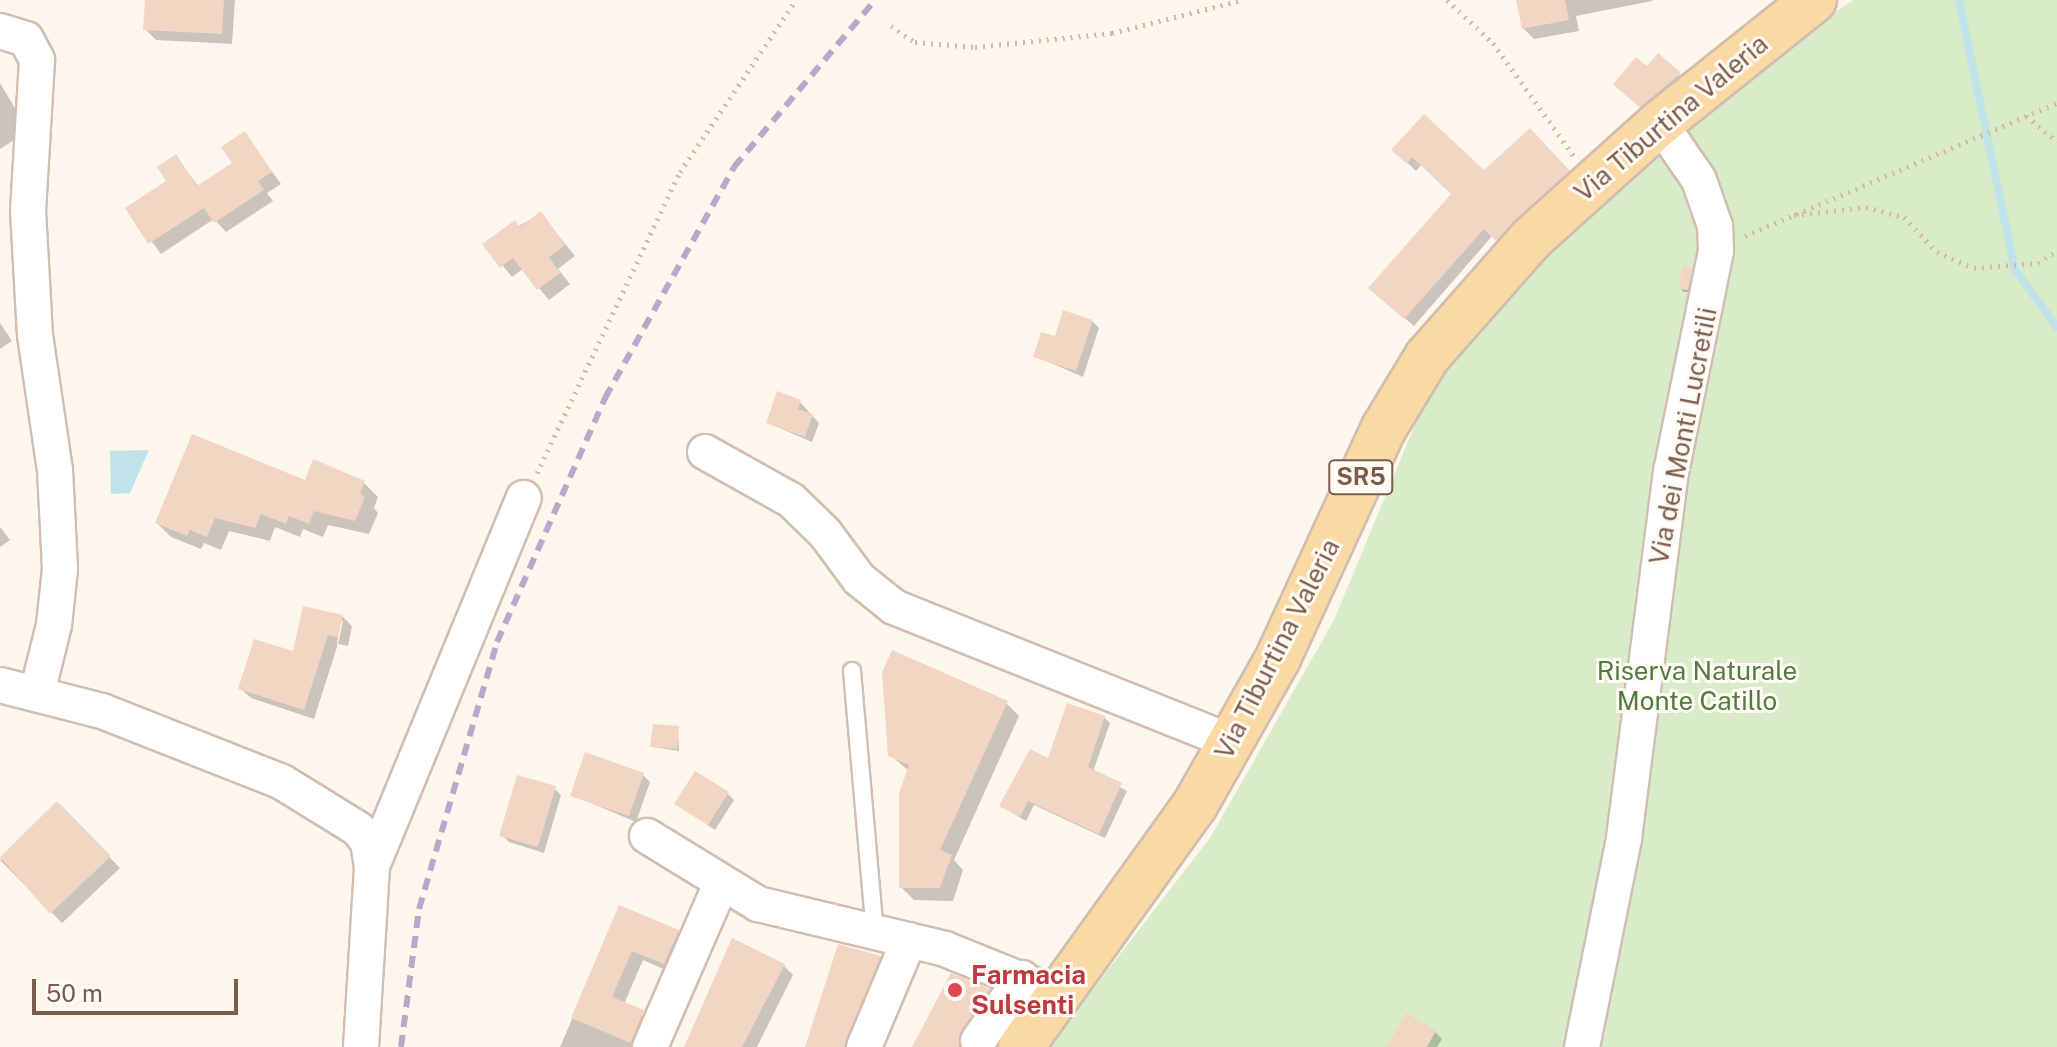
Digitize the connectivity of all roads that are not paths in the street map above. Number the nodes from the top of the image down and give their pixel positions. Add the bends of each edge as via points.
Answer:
1 (1814, 0) edge
2 (0, 31) edge
3 (1660, 123) junction
4 (705, 452) dead end
5 (524, 498) road end
6 (852, 671) dead end
7 (0, 685) edge
8 (37, 693) junction
9 (1231, 742) junction
10 (647, 836) dead end
11 (372, 866) junction
12 (721, 884) junction
13 (875, 932) junction
14 (909, 940) junction
15 (1040, 986) junction
16 (978, 1041) dead end
17 (361, 1047) edge
18 (650, 1047) edge
19 (864, 1047) edge
20 (1021, 1047) edge
21 (1582, 1047) edge

1 - 3 main road, Via Tiburtina Valeria / SR5
2 - 8 street via 26,39 37,60 28,210 35,335 55,470 60,569 54,625
3 - 9 main road, Via Tiburtina Valeria / SR5 via 1499,272 1427,357 1384,428 1300,613
3 - 21 street, Via dei Monti Lucretili via 1699,180 1715,226 1716,251 1671,472 1626,823
4 - 9 street via 791,500 825,533 859,579 894,607
5 - 11 street
6 - 13 lane
7 - 8 street
8 - 11 street via 102,711 282,782 358,829 368,842
9 - 15 main road, Via Tiburtina Valeria / SR5 via 1195,805
10 - 12 street
11 - 17 street
12 - 13 street via 782,912
12 - 18 street
13 - 14 street
14 - 15 street
14 - 19 street
15 - 16 street
15 - 20 main road, Via Tiburtina Valeria / SR5

